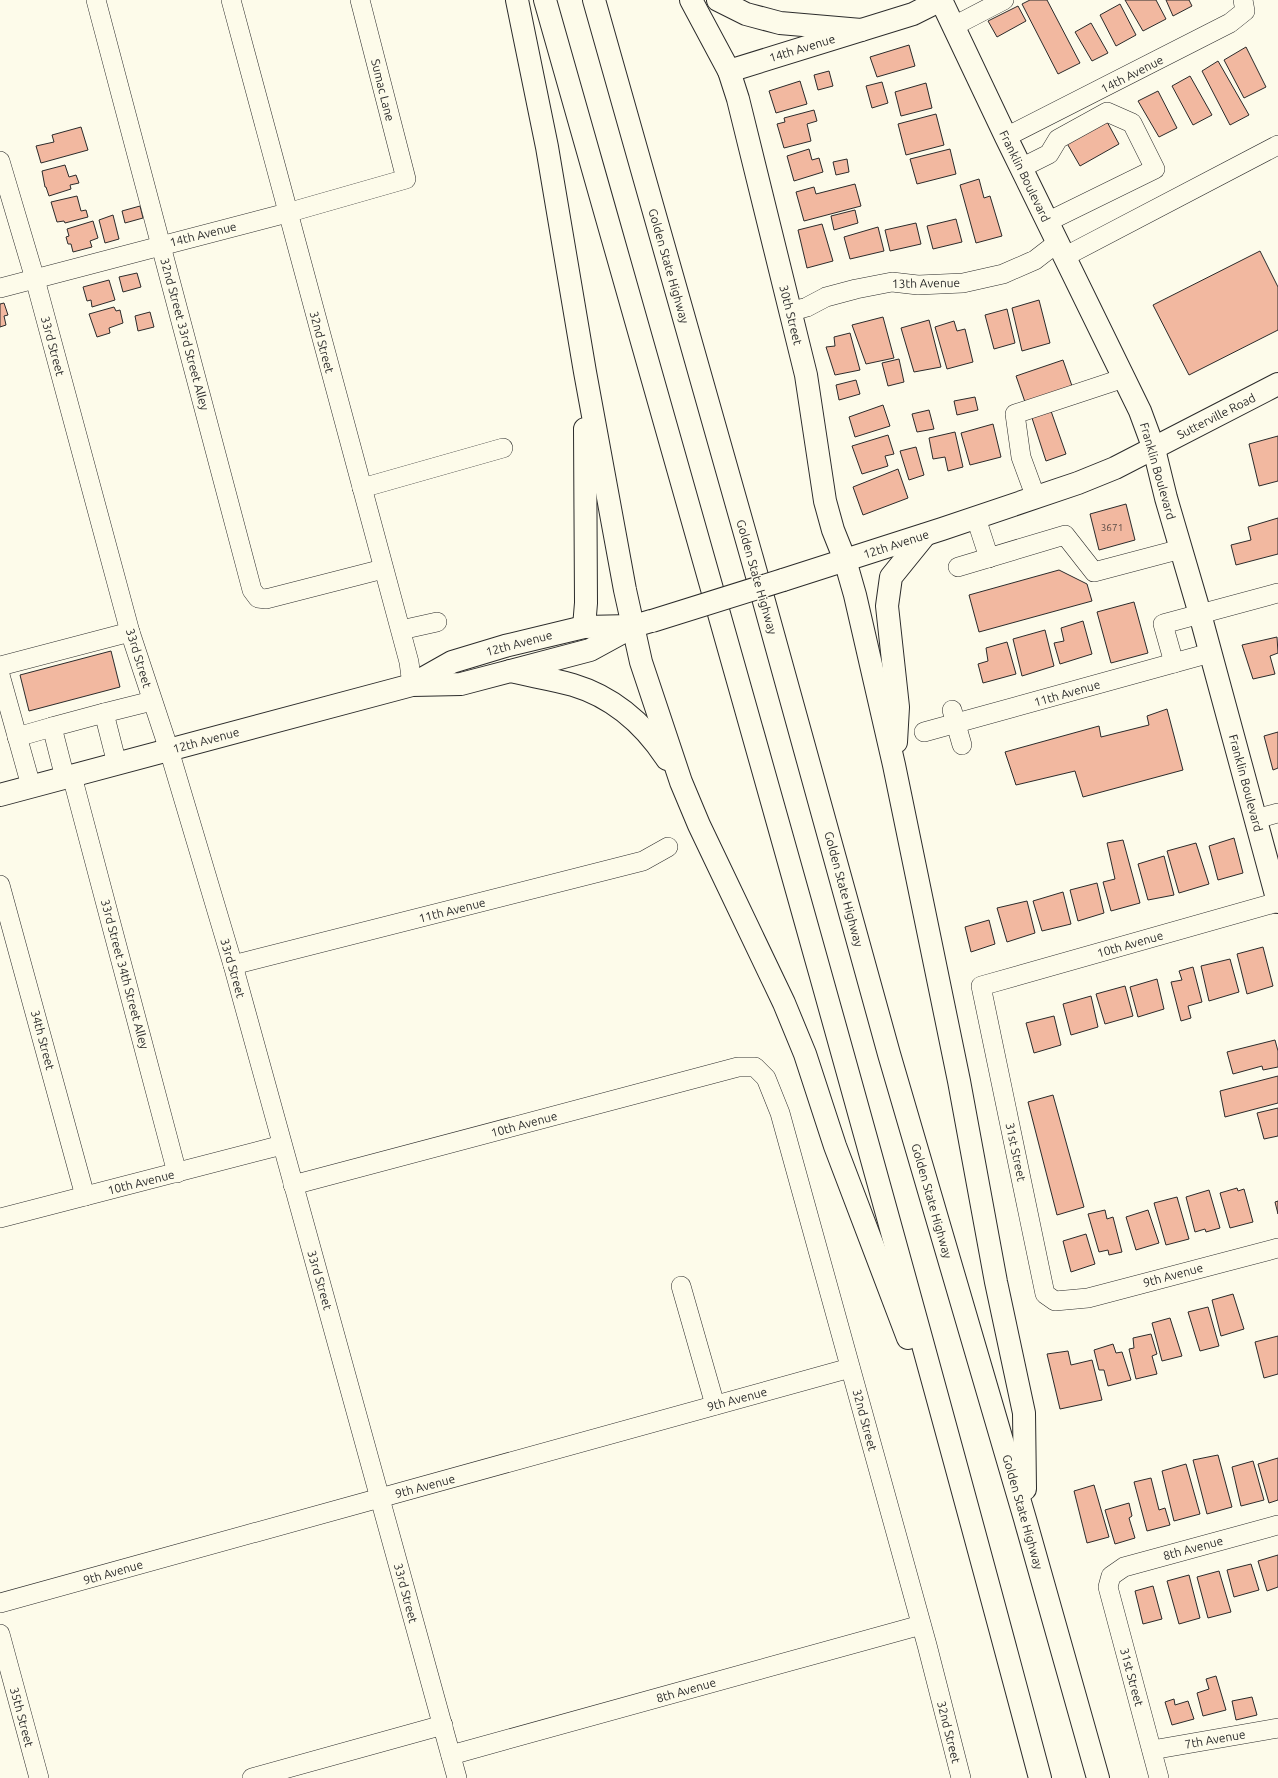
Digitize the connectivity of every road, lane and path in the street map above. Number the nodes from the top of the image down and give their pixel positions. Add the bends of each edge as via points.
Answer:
1 (96, 0) edge
2 (231, 0) edge
3 (360, 0) edge
4 (517, 0) edge
5 (545, 0) edge
6 (594, 0) edge
7 (691, 0) edge
8 (718, 0) edge
9 (941, 0) edge
10 (1004, 0) edge
11 (1243, 0) edge
12 (954, 26) junction
13 (861, 30) junction
14 (729, 71) junction
15 (1006, 138) junction
16 (1278, 145) edge
17 (0, 161) edge
18 (1021, 168) junction
19 (406, 179) joint
20 (287, 212) junction
21 (1047, 222) junction
22 (162, 245) junction
23 (1061, 250) junction
24 (35, 279) junction
25 (0, 288) edge
26 (790, 312) junction
27 (585, 372) junction
28 (1124, 378) junction
29 (1278, 384) edge
30 (503, 448) dead end
31 (1154, 448) junction
32 (362, 488) junction
33 (1036, 498) junction
34 (976, 518) junction
35 (925, 535) junction
36 (1181, 549) junction
37 (989, 558) junction
38 (845, 560) junction
39 (958, 567) dead end
40 (384, 569) junction
41 (1278, 592) edge
42 (1200, 614) junction
43 (437, 622) dead end
44 (643, 624) junction
45 (584, 627) junction
46 (401, 630) junction
47 (130, 632) junction
48 (1210, 653) junction
49 (1174, 663) junction
50 (0, 666) edge
51 (510, 671) junction
52 (0, 675) edge
53 (412, 685) junction
54 (152, 701) junction
55 (104, 713) junction
56 (954, 717) junction
57 (52, 727) junction
58 (924, 732) dead end
59 (17, 737) junction
60 (962, 745) dead end
61 (169, 750) junction
62 (117, 764) junction
63 (894, 765) junction
64 (69, 777) junction
65 (681, 782) junction
66 (31, 786) junction
67 (0, 795) edge
68 (1278, 813) edge
69 (1255, 819) junction
70 (668, 847) dead end
71 (0, 885) edge
72 (1278, 902) edge
73 (233, 965) junction
74 (981, 986) joint
75 (755, 1067) joint
76 (282, 1145) junction
77 (177, 1173) junction
78 (293, 1185) junction
79 (85, 1196) junction
80 (0, 1218) edge
81 (1278, 1248) edge
82 (681, 1286) dead end
83 (1068, 1300) joint
84 (850, 1368) junction
85 (715, 1405) junction
86 (957, 1466) junction
87 (381, 1498) junction
88 (1025, 1519) junction
89 (1278, 1525) edge
90 (1111, 1576) joint
91 (0, 1603) edge
92 (921, 1625) junction
93 (0, 1634) edge
94 (442, 1725) junction
95 (1278, 1728) edge
96 (1152, 1750) junction
97 (451, 1755) junction
98 (39, 1778) edge
99 (252, 1778) edge
100 (457, 1778) edge
101 (961, 1778) edge
102 (1040, 1778) edge
103 (1098, 1778) edge
104 (1159, 1778) edge

1 - 22 street, 32nd Street 33rd Street Alley
2 - 20 street, 32nd Street
3 - 19 street, Sumac Lane
4 - 27 main road via 547,147
5 - 86 main road via 708,572
6 - 88 main road, Golden State Highway via 758,576 889,1054
7 - 14 main road, 30th Street
8 - 13 main road via 746,14 780,23
9 - 12 main road, Franklin Boulevard
9 - 13 main road, 14th Avenue via 913,14
10 - 12 street
11 - 15 street, 14th Avenue via 1245,11 1230,23
12 - 15 main road, Franklin Boulevard
13 - 14 main road, 14th Avenue
14 - 26 main road, 30th Street
15 - 18 main road, Franklin Boulevard
16 - 23 street, 13th Avenue
17 - 24 street, 33rd Street
18 - 21 main road, Franklin Boulevard
18 - 21 street via 1049,154 1058,140 1107,112 1132,123 1155,169
19 - 20 street, 14th Avenue
20 - 22 street, 14th Avenue
20 - 32 street, 32nd Street
21 - 23 main road, Franklin Boulevard
22 - 24 street, 14th Avenue
22 - 40 street, 32nd Street 33rd Street Alley via 252,590 258,598 266,599
23 - 26 street, 13th Avenue via 1003,274 963,283 918,285 892,282 826,297
23 - 28 main road, Franklin Boulevard
24 - 25 street, 14th Avenue
24 - 47 street, 33rd Street
26 - 38 main road, 30th Street via 807,382 825,502
27 - 44 main road via 625,590
27 - 45 main road
28 - 31 main road, Franklin Boulevard
28 - 33 street via 1015,414 1021,457
29 - 31 main road, Sutterville Road
30 - 32 street
31 - 33 main road, 12th Avenue via 1115,468
31 - 36 main road, Franklin Boulevard
32 - 40 street, 32nd Street
33 - 34 main road, 12th Avenue
34 - 35 main road, 12th Avenue
34 - 37 street
35 - 38 main road, 12th Avenue
35 - 63 main road via 891,577 887,606 898,707
36 - 37 street via 1094,572 1065,534
36 - 42 main road, Franklin Boulevard
37 - 39 street
38 - 44 main road, 12th Avenue, bridge
38 - 63 main road, 30th Street
40 - 46 street, 32nd Street
41 - 42 street
42 - 48 main road, Franklin Boulevard
42 - 49 street via 1163,624
43 - 46 street
44 - 45 main road, 12th Avenue
44 - 51 main road, 12th Avenue via 590,650
44 - 65 main road via 641,662
45 - 53 main road, 12th Avenue via 452,662
46 - 53 street, 32nd Street
47 - 50 street
47 - 54 street, 33rd Street
48 - 49 street, 11th Avenue
48 - 69 main road, Franklin Boulevard
49 - 56 street, 11th Avenue
51 - 53 main road, 12th Avenue via 461,684
51 - 65 main road via 574,685 618,707 649,734
52 - 59 street
53 - 61 main road, 12th Avenue
54 - 55 street
54 - 61 street, 33rd Street
55 - 57 street
55 - 62 street
56 - 58 street, 11th Avenue
56 - 60 street
57 - 59 street
57 - 64 street, 33rd Street 34th Street Alley
59 - 66 street
61 - 62 main road, 12th Avenue
61 - 73 street, 33rd Street
62 - 64 main road, 12th Avenue
63 - 88 main road via 1024,1413
64 - 66 main road, 12th Avenue
64 - 77 street, 33rd Street 34th Street Alley
65 - 86 main road via 802,1046 835,1146
66 - 67 main road, 12th Avenue
68 - 69 street
69 - 72 main road, Franklin Boulevard
70 - 73 street, 11th Avenue via 642,861
71 - 79 street, 34th Street
72 - 74 street, 10th Avenue
73 - 76 street, 33rd Street
74 - 83 street, 31st Street via 1045,1294 1055,1301
75 - 78 street, 10th Avenue via 738,1067
75 - 84 street, 32nd Street via 766,1078 780,1113
76 - 77 street, 10th Avenue
76 - 78 street, 33rd Street
77 - 79 street, 10th Avenue
78 - 87 street, 33rd Street
79 - 80 street, 10th Avenue
81 - 83 street, 9th Avenue via 1088,1298
82 - 85 street
84 - 85 street, 9th Avenue
84 - 92 street, 32nd Street
85 - 87 street, 9th Avenue
86 - 102 main road
87 - 91 street, 9th Avenue
87 - 94 street, 33rd Street
88 - 103 main road, Golden State Highway
89 - 90 street, 8th Avenue via 1124,1567
90 - 96 street, 31st Street via 1108,1587
92 - 97 street, 8th Avenue
92 - 101 street, 32nd Street
93 - 98 street, 35th Street
94 - 97 street, 33rd Street
94 - 99 street
95 - 96 street, 7th Avenue
96 - 104 street, 31st Street
97 - 100 street, 33rd Street

